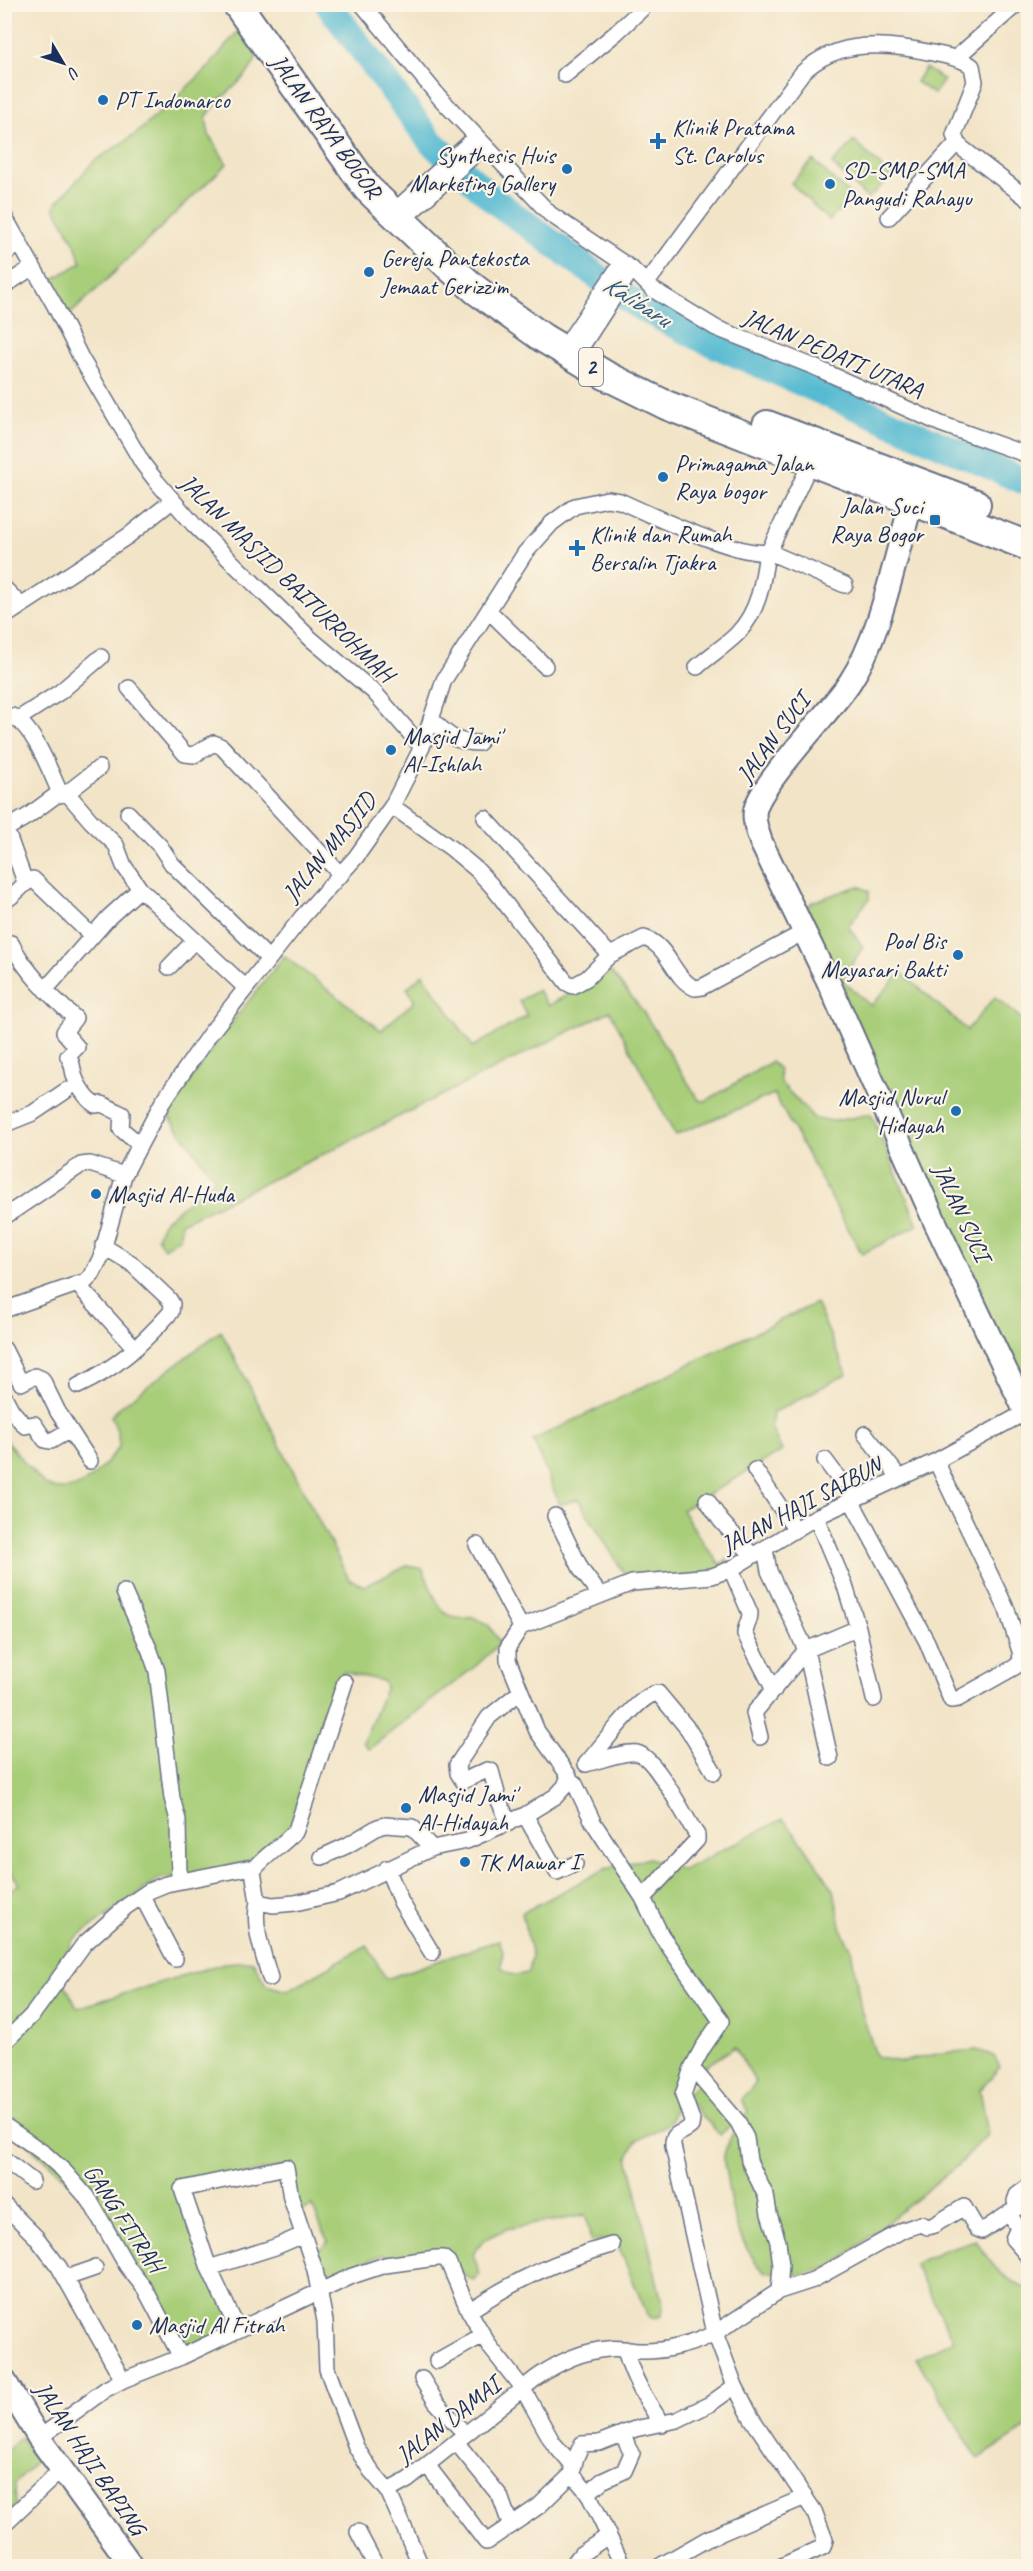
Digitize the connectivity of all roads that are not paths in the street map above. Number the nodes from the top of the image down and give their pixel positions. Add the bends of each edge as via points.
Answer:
1 (237, 4) edge
2 (258, 4) edge
3 (362, 4) edge
4 (647, 4) edge
5 (1017, 4) edge
6 (956, 58) junction
7 (565, 75) dead end
8 (956, 137) junction
9 (475, 147) junction
10 (1029, 199) edge
11 (402, 212) junction
12 (4, 216) edge
13 (889, 218) dead end
14 (20, 243) junction
15 (4, 254) edge
16 (627, 266) junction
17 (33, 267) junction
18 (647, 283) junction
19 (4, 286) edge
20 (584, 330) junction
21 (1029, 455) edge
22 (811, 462) junction
23 (915, 490) junction
24 (172, 501) junction
25 (1029, 525) edge
26 (1029, 546) edge
27 (768, 550) junction
28 (845, 585) dead end
29 (4, 588) edge
30 (21, 605) junction
31 (490, 612) junction
32 (4, 616) edge
33 (101, 657) dead end
34 (545, 666) dead end
35 (697, 667) dead end
36 (129, 688) dead end
37 (11, 719) edge
38 (431, 719) junction
39 (479, 743) dead end
40 (422, 747) junction
41 (99, 768) dead end
42 (64, 793) junction
43 (392, 806) junction
44 (128, 813) dead end
45 (485, 818) dead end
46 (341, 875) junction
47 (26, 882) junction
48 (140, 889) junction
49 (7, 894) edge
50 (804, 932) junction
51 (92, 936) junction
52 (194, 941) junction
53 (10, 944) dead end
54 (610, 955) junction
55 (269, 959) junction
56 (169, 967) dead end
57 (246, 988) junction
58 (45, 990) junction
59 (68, 1090) dead end
60 (4, 1119) edge
61 (139, 1144) junction
62 (124, 1175) junction
63 (4, 1217) edge
64 (103, 1246) junction
65 (77, 1284) junction
66 (4, 1310) edge
67 (135, 1347) junction
68 (4, 1349) edge
69 (21, 1383) junction
70 (78, 1386) dead end
71 (4, 1390) edge
72 (4, 1396) edge
73 (1027, 1414) edge
74 (70, 1430) junction
75 (866, 1434) dead end
76 (825, 1460) dead end
77 (90, 1461) dead end
78 (936, 1461) junction
79 (755, 1470) dead end
80 (900, 1478) junction
81 (853, 1499) junction
82 (707, 1500) dead end
83 (555, 1516) dead end
84 (816, 1517) junction
85 (795, 1529) junction
86 (477, 1545) dead end
87 (758, 1552) junction
88 (731, 1569) junction
89 (123, 1592) dead end
90 (600, 1595) junction
91 (521, 1627) junction
92 (858, 1628) junction
93 (806, 1650) junction
94 (345, 1682) dead end
95 (774, 1690) junction
96 (520, 1692) junction
97 (873, 1699) dead end
98 (760, 1737) dead end
99 (830, 1758) dead end
100 (586, 1764) junction
101 (714, 1772) dead end
102 (569, 1778) junction
103 (525, 1815) junction
104 (509, 1823) junction
105 (432, 1848) junction
106 (322, 1857) dead end
107 (575, 1864) dead end
108 (387, 1868) junction
109 (253, 1871) junction
110 (179, 1880) junction
111 (142, 1896) junction
112 (643, 1898) junction
113 (258, 1902) junction
114 (432, 1953) dead end
115 (175, 1959) dead end
116 (270, 1978) dead end
117 (6, 2037) edge
118 (692, 2068) junction
119 (4, 2125) edge
120 (4, 2159) edge
121 (32, 2181) dead end
122 (1029, 2187) edge
123 (4, 2205) edge
124 (1009, 2213) junction
125 (303, 2235) junction
126 (612, 2245) dead end
127 (1029, 2256) edge
128 (95, 2268) dead end
129 (208, 2268) junction
130 (66, 2277) junction
131 (779, 2291) junction
132 (318, 2293) junction
133 (469, 2311) junction
134 (238, 2330) junction
135 (715, 2333) junction
136 (483, 2336) junction
137 (625, 2349) junction
138 (182, 2357) junction
139 (437, 2361) dead end
140 (422, 2379) dead end
141 (4, 2380) edge
142 (123, 2380) junction
143 (735, 2386) junction
144 (523, 2389) junction
145 (663, 2424) junction
146 (622, 2435) junction
147 (39, 2438) junction
148 (460, 2438) junction
149 (427, 2465) junction
150 (60, 2470) junction
151 (573, 2471) junction
152 (388, 2491) junction
153 (588, 2493) junction
154 (805, 2498) junction
155 (4, 2524) edge
156 (510, 2524) junction
157 (358, 2532) dead end
158 (608, 2536) junction
159 (132, 2566) edge
160 (376, 2566) edge
161 (421, 2566) edge
162 (572, 2566) edge
163 (623, 2566) edge
164 (660, 2566) edge
165 (782, 2566) edge

1 - 11 highway, JALAN RAYA BOGOR / 2 via 353,170
2 - 11 highway, JALAN RAYA BOGOR / 2
3 - 9 street, JALAN PEDATI UTARA
4 - 7 street
5 - 6 street
6 - 8 street via 972,66 975,82
6 - 18 street via 882,44 838,52 811,64
8 - 10 street
8 - 13 street
9 - 11 street
9 - 16 street, JALAN PEDATI UTARA via 550,214
11 - 20 highway, JALAN RAYA BOGOR / 2 via 487,275
11 - 22 highway, JALAN RAYA BOGOR / 2 via 476,290 579,361 649,398
12 - 14 street, JALAN MASJID BAITURROHMAH
14 - 15 street
14 - 17 street, JALAN MASJID BAITURROHMAH
16 - 18 street, JALAN PEDATI UTARA
16 - 20 street
17 - 19 street
17 - 24 street, JALAN MASJID BAITURROHMAH via 143,464
18 - 21 street, JALAN PEDATI UTARA via 652,290 716,328 941,424
20 - 23 highway, JALAN RAYA BOGOR / 2 via 641,374
22 - 23 highway, JALAN RAYA BOGOR / 2
22 - 27 street
23 - 25 highway, JALAN RAYA BOGOR / 2
23 - 26 highway, JALAN RAYA BOGOR / 2
23 - 50 street, JALAN SUCI via 879,595 867,647 850,682 779,772 754,811 761,842
24 - 30 street via 128,536
24 - 40 street, JALAN MASJID BAITURROHMAH via 311,639 374,692
27 - 28 street, JALAN MASJID
27 - 31 street, JALAN MASJID via 748,550 696,534 620,501 585,502 552,523 525,553
27 - 35 street via 755,609 737,634
29 - 30 street
30 - 32 street
31 - 34 street
31 - 38 street, JALAN MASJID via 444,680
33 - 37 street via 60,692
36 - 46 street via 185,754 194,755 214,743 222,747
37 - 42 street via 38,746
38 - 39 street via 456,740
38 - 40 street, JALAN MASJID
40 - 43 street, JALAN MASJID
41 - 42 street
42 - 47 street via 5,829
42 - 48 street via 116,844 124,866
43 - 46 street, JALAN MASJID
43 - 54 street via 452,849 483,877 570,986 587,978
44 - 55 street via 172,864
45 - 54 street
46 - 55 street, JALAN MASJID
47 - 49 street
47 - 51 street via 33,879
48 - 51 street
48 - 52 street
50 - 54 street via 702,987 690,985 653,940 644,938
50 - 73 street, JALAN SUCI
51 - 58 street
52 - 56 street
52 - 57 street
53 - 58 street
55 - 57 street, JALAN MASJID
57 - 61 street, JALAN MASJID via 188,1062
58 - 61 street via 75,1018 64,1032 77,1047 68,1056 80,1089 95,1105 102,1104 122,1114 121,1129
59 - 60 street via 33,1113 8,1123
61 - 62 street, JALAN MASJID
62 - 63 street via 90,1164 81,1165
62 - 64 street, JALAN MASJID
64 - 65 street, JALAN MASJID via 92,1275
64 - 67 street via 131,1263 171,1304 171,1312
65 - 66 street, JALAN MASJID
65 - 67 street
67 - 70 street via 104,1374
68 - 69 street
69 - 71 street
69 - 74 street via 40,1377
72 - 74 street via 25,1426 34,1424 45,1440 51,1441
73 - 78 street, JALAN HAJI SAIBUN
74 - 77 street
75 - 80 street
76 - 81 street via 838,1479 845,1481
78 - 80 street, JALAN HAJI SAIBUN
78 - 81 street via 1001,1598 1021,1660 958,1700 951,1700 927,1642
79 - 85 street
80 - 81 street, JALAN HAJI SAIBUN
81 - 84 street, JALAN HAJI SAIBUN
82 - 87 street via 721,1521
83 - 90 street via 582,1571
84 - 85 street, JALAN HAJI SAIBUN
84 - 92 street
85 - 87 street, JALAN HAJI SAIBUN
86 - 91 street
87 - 88 street, JALAN HAJI SAIBUN
87 - 93 street
88 - 90 street, JALAN HAJI SAIBUN via 712,1576 632,1583
88 - 95 street via 750,1613 745,1634
89 - 110 street via 157,1671 178,1820
90 - 91 street, JALAN HAJI SAIBUN
91 - 96 street via 508,1647 508,1660
92 - 93 street
92 - 97 street
93 - 95 street
93 - 99 street
94 - 109 street via 296,1830
95 - 98 street via 754,1713
96 - 102 street via 537,1731
96 - 104 street via 489,1717 457,1765 463,1781 491,1771
100 - 101 street via 635,1707 658,1693 688,1729
100 - 102 street
100 - 112 street via 638,1753 654,1767 698,1835 698,1840
102 - 103 street via 556,1796
102 - 112 street
103 - 104 street
103 - 107 street via 557,1872
104 - 105 street via 467,1841
105 - 106 street via 412,1827 385,1825
105 - 108 street
108 - 113 street via 339,1893 295,1903
108 - 114 street via 401,1902
109 - 110 street via 247,1868
109 - 113 street
110 - 111 street
111 - 115 street
111 - 117 street via 90,1938 33,2014
112 - 118 street via 662,1935 721,2021
113 - 116 street via 255,1910
118 - 131 street via 738,2122 746,2138 749,2161 766,2196 778,2242
118 - 135 street via 683,2095 691,2126 675,2134 673,2146
119 - 138 street, GANG FITRAH via 45,2154 90,2201
120 - 121 street
122 - 124 street via 1017,2195 1017,2208
123 - 130 street via 36,2237
124 - 127 street via 1018,2228 1013,2239
124 - 131 street, JALAN DAMAI via 979,2231 964,2207 934,2225 921,2224 903,2230 813,2280
125 - 129 street
125 - 129 street, JALAN DAMAI via 286,2167 183,2187
125 - 132 street, JALAN DAMAI
126 - 133 street via 555,2262
128 - 130 street
129 - 134 street
130 - 142 street
131 - 135 street, JALAN DAMAI
132 - 133 street via 385,2265 443,2258
132 - 134 street
132 - 152 street, JALAN DAMAI via 325,2321 327,2369 340,2407 364,2460
133 - 136 street
134 - 138 street
135 - 137 street, JALAN DAMAI via 698,2342 651,2351
135 - 143 street
136 - 139 street
136 - 144 street
137 - 144 street, JALAN DAMAI via 609,2348 574,2357 546,2371
137 - 145 street via 646,2400
138 - 142 street
140 - 148 street
141 - 147 street, JALAN HAJI BAPING
142 - 147 street
143 - 145 street via 694,2412
143 - 154 street
144 - 148 street, JALAN DAMAI
144 - 151 street via 553,2444
145 - 146 street
146 - 151 street via 582,2444
146 - 153 street via 632,2453 624,2471
147 - 150 street, JALAN HAJI BAPING
148 - 149 street, JALAN DAMAI
148 - 156 street via 500,2496
149 - 152 street, JALAN DAMAI
149 - 156 street via 486,2542
150 - 155 street
150 - 159 street, JALAN HAJI BAPING
151 - 153 street
151 - 156 street via 539,2506
152 - 161 street
153 - 158 street
154 - 164 street via 707,2539
154 - 165 street via 825,2540 823,2547
157 - 160 street
158 - 162 street via 581,2554
158 - 163 street

